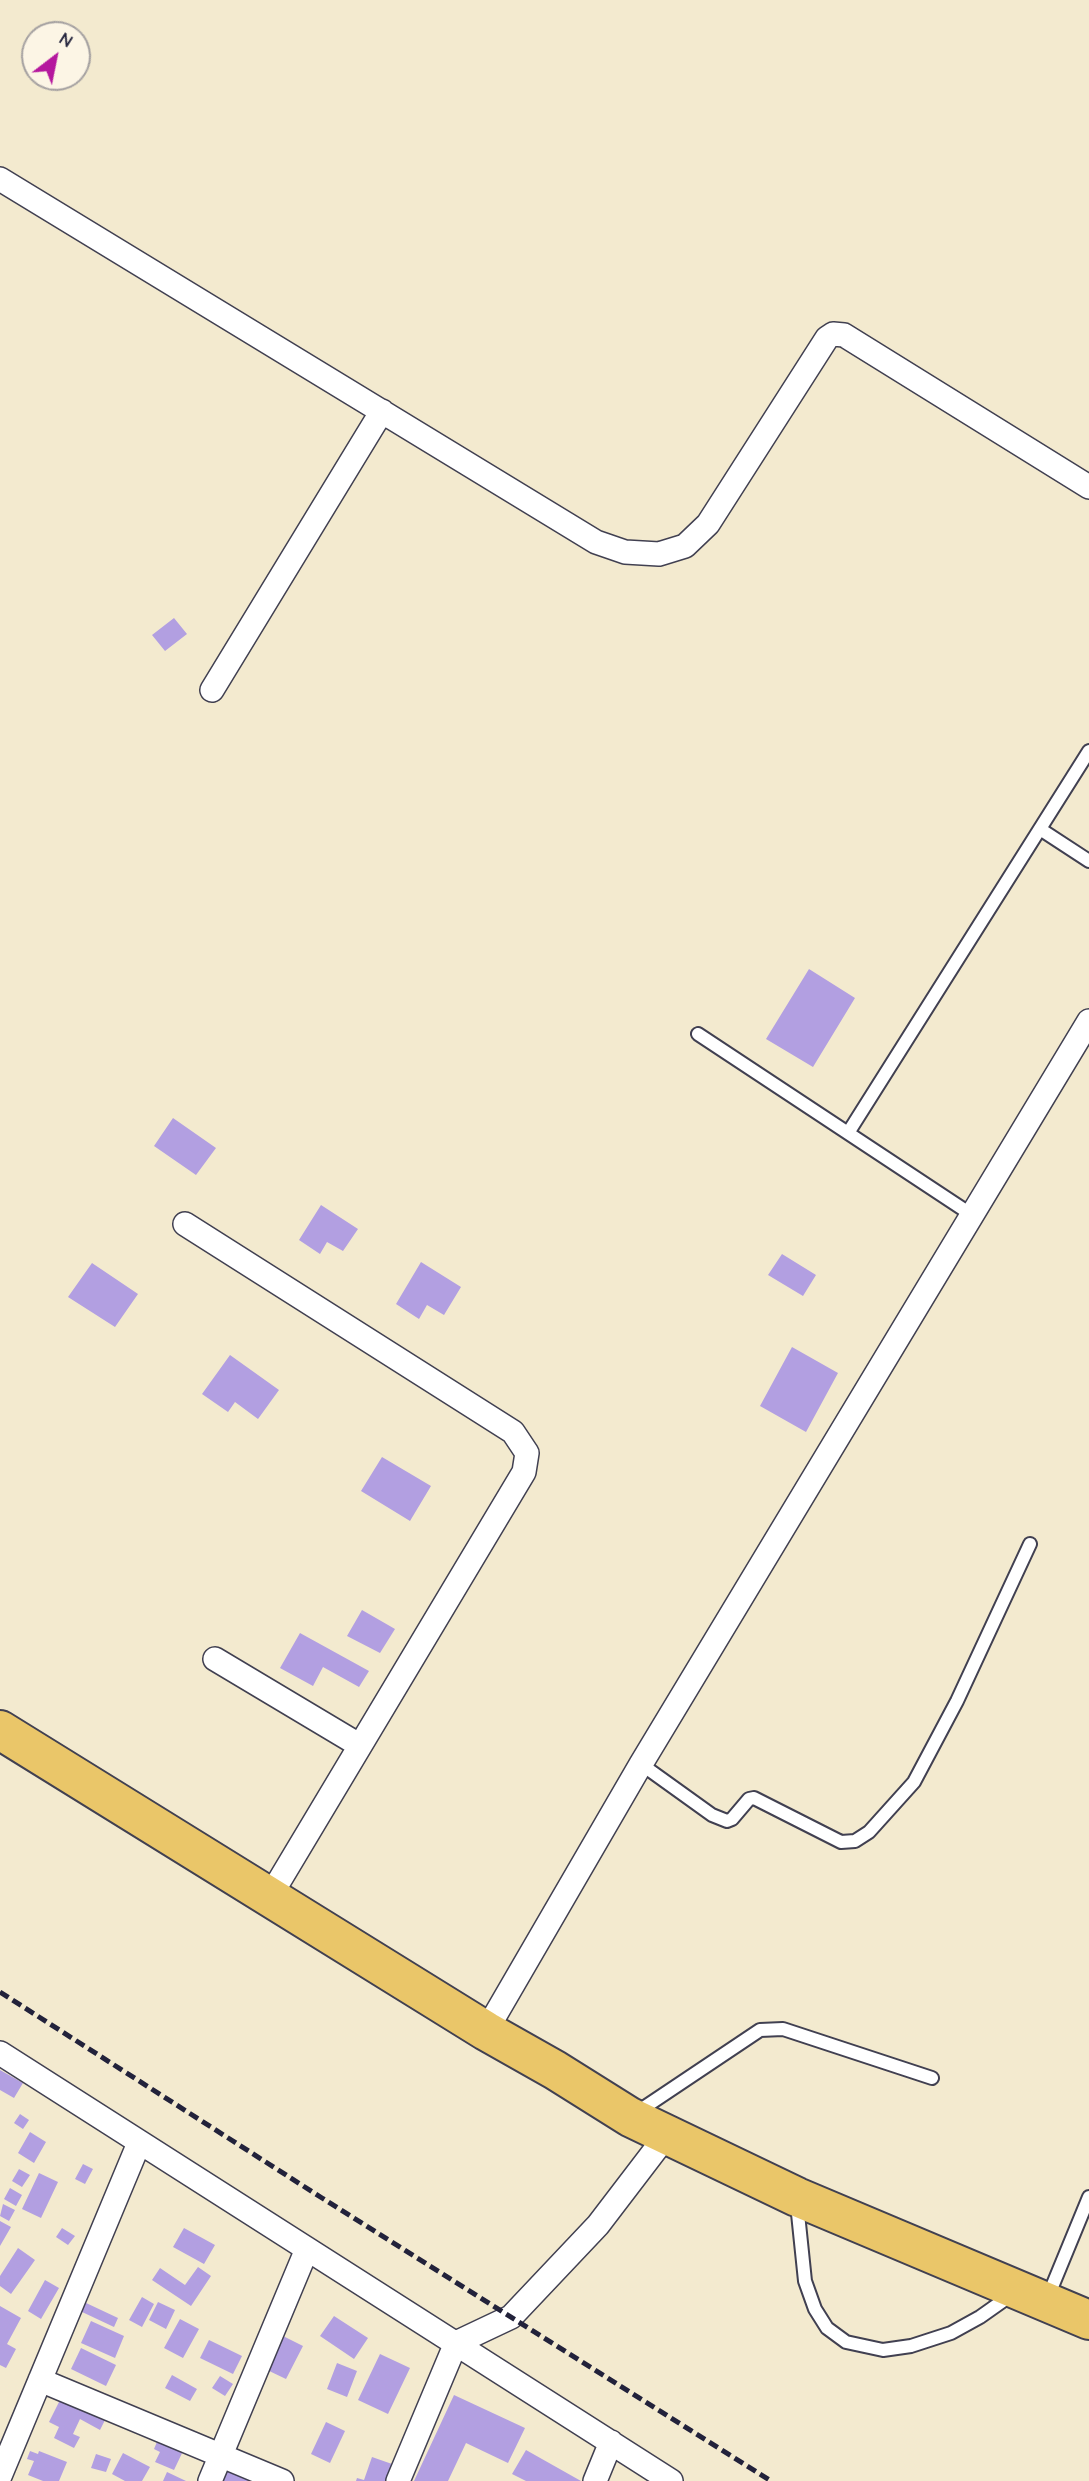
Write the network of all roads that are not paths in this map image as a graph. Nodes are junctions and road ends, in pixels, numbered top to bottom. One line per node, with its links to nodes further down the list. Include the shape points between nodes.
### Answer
1 (0, 179): 2 (street)
2 (382, 411): 3 (street, via 596,542 625,552 659,554 685,546 708,524 827,338 844,335); 4 (street)
3 (1089, 487)
4 (212, 690)
5 (1089, 751): 6 (lane)
6 (1040, 829): 7 (lane); 10 (lane)
7 (1089, 861)
8 (1089, 1021): 11 (street)
9 (698, 1034): 10 (lane)
10 (848, 1133): 11 (lane)
11 (972, 1215): 17 (street)
12 (185, 1224): 16 (street, via 513,1432 527,1453 524,1472)
13 (1030, 1544): 17 (lane, via 914,1782 869,1832 855,1841 841,1842 754,1798 727,1821)
14 (215, 1658): 16 (street)
15 (0, 1730): 18 (highway)
16 (359, 1745): 18 (street)
17 (641, 1764): 19 (street)
18 (269, 1898): 19 (highway)
19 (486, 2031): 22 (highway)
20 (0, 2053): 24 (street)
21 (932, 2078): 22 (lane, via 783,2029 760,2030)
22 (630, 2118): 23 (highway)
23 (666, 2136): 25 (highway); 30 (street, via 597,2225 511,2317)
24 (139, 2143): 27 (street); 31 (street)
25 (797, 2197): 28 (highway); 28 (lane, via 805,2281 827,2328 846,2342 883,2350 911,2346)
26 (1089, 2197): 28 (lane)
27 (307, 2249): 30 (street); 33 (street)
28 (1032, 2296): 29 (highway)
29 (1089, 2320)
30 (456, 2343): 32 (street); 37 (street)
31 (40, 2379): 33 (street); 34 (street)
32 (611, 2442): 38 (street); 39 (street)
33 (220, 2455): 35 (street); 36 (street)
34 (0, 2476)
35 (209, 2481)
36 (282, 2481)
37 (398, 2481)
38 (595, 2481)
39 (671, 2481)

